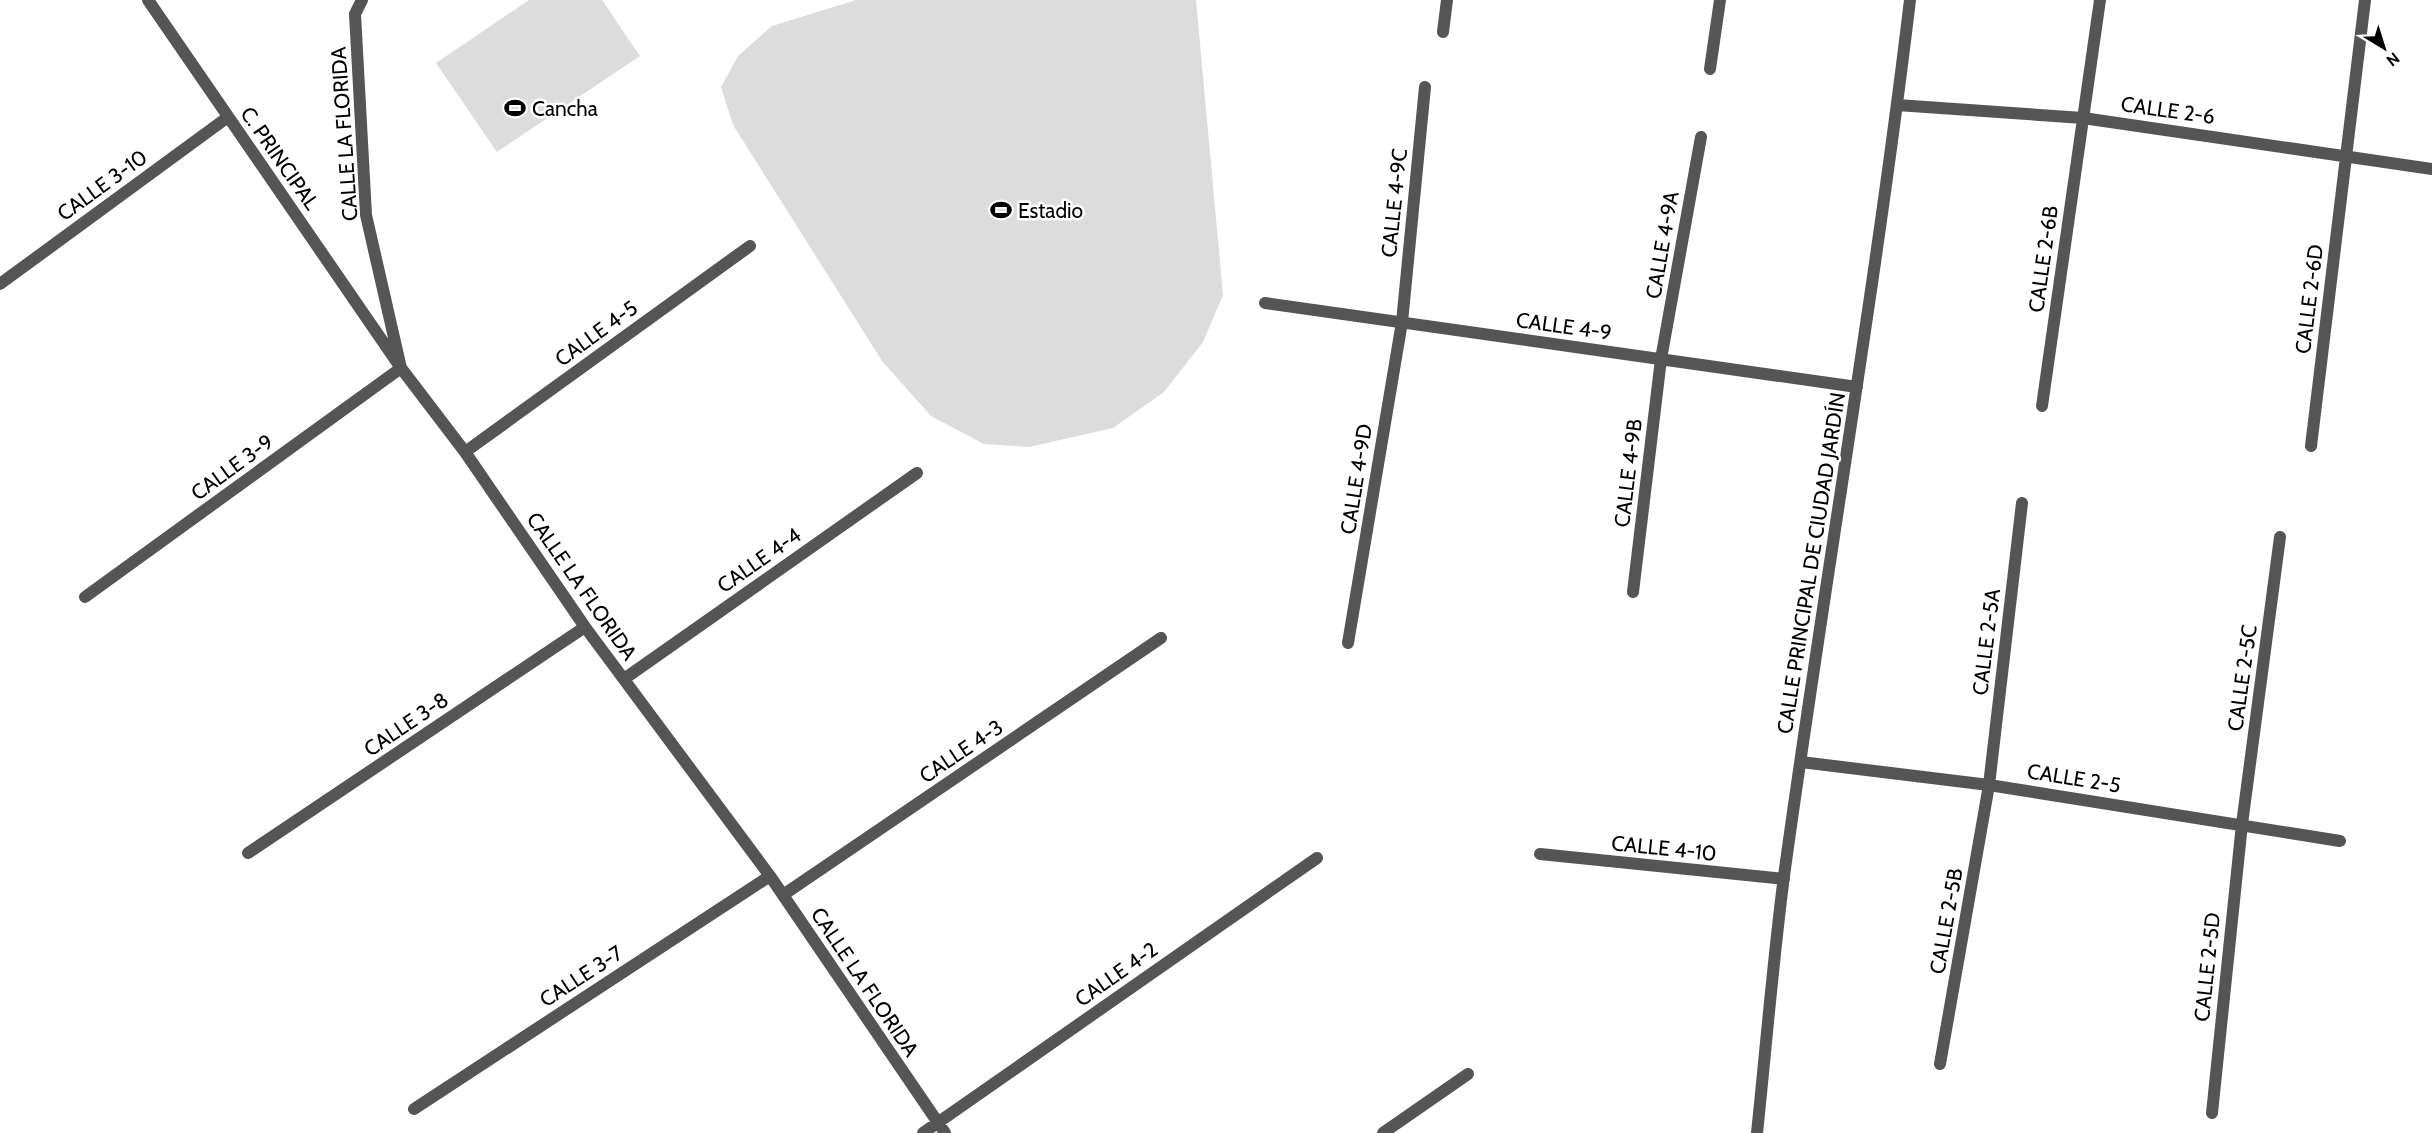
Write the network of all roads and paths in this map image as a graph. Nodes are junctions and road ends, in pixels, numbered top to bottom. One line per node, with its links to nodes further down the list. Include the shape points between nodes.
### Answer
1 (148, 0): 12 (street, C. PRINCIPAL)
2 (362, 0): 22 (street, CALLE LA FLORIDA, via 355,14 366,215)
3 (1447, 0): 8 (street)
4 (1720, 0): 9 (street)
5 (1910, 0): 11 (street, CALLE PRINCIPAL DE CIUDAD JARDÍN)
6 (2100, 0): 13 (street, CALLE 2-6B)
7 (2365, 0): 15 (street, CALLE 2-6D)
8 (1443, 32)
9 (1710, 69)
10 (1425, 87): 20 (street, CALLE 4-9C)
11 (1897, 105): 13 (street, CALLE 2-6); 23 (street, CALLE PRINCIPAL DE CIUDAD JARDÍN)
12 (228, 117): 18 (street, CALLE 3-10); 22 (street, C. PRINCIPAL)
13 (2083, 118): 15 (street, CALLE 2-6); 24 (street, CALLE 2-6B)
14 (1701, 137): 21 (street, CALLE 4-9A)
15 (2345, 156): 16 (street, CALLE 2-6); 25 (street, CALLE 2-6D)
16 (2432, 169)
17 (750, 246): 26 (street, CALLE 4-5)
18 (0, 284)
19 (1265, 303): 20 (street, CALLE 4-9)
20 (1401, 322): 21 (street, CALLE 4-9); 34 (street, CALLE 4-9D)
21 (1662, 359): 23 (street, CALLE 4-9); 30 (street, CALLE 4-9B)
22 (401, 368): 26 (street, CALLE LA FLORIDA); 31 (street, CALLE 3-9)
23 (1857, 387): 36 (street, CALLE PRINCIPAL DE CIUDAD JARDÍN)
24 (2042, 406)
25 (2311, 446)
26 (465, 452): 32 (street, CALLE LA FLORIDA)
27 (917, 473): 35 (street, CALLE 4-4)
28 (2022, 503): 37 (street, CALLE 2-5A)
29 (2280, 537): 38 (street, CALLE 2-5C)
30 (1633, 592)
31 (85, 597)
32 (585, 627): 35 (street, CALLE LA FLORIDA); 40 (street, CALLE 3-8)
33 (1161, 638): 45 (street, CALLE 4-3)
34 (1348, 643)
35 (624, 679): 43 (street, CALLE LA FLORIDA)
36 (1801, 762): 37 (street, CALLE 2-5); 44 (street, CALLE PRINCIPAL DE CIUDAD JARDÍN)
37 (1989, 785): 38 (street, CALLE 2-5); 46 (street, CALLE 2-5B)
38 (2242, 824): 39 (street, CALLE 2-5); 49 (street, CALLE 2-5D)
39 (2340, 841)
40 (248, 853)
41 (1539, 854): 44 (street, CALLE 4-10)
42 (1317, 858): 50 (street, CALLE 4-2)
43 (770, 876): 45 (street, CALLE LA FLORIDA); 48 (street, CALLE 3-7)
44 (1784, 879): 53 (street, CALLE PRINCIPAL DE CIUDAD JARDÍN)
45 (783, 895): 50 (street, CALLE LA FLORIDA)
46 (1941, 1064)
47 (1468, 1074): 52 (street)
48 (414, 1109)
49 (2212, 1113)
50 (941, 1128): 51 (street, CALLE 4-2)
51 (923, 1133)
52 (1383, 1133)
53 (1757, 1133)

